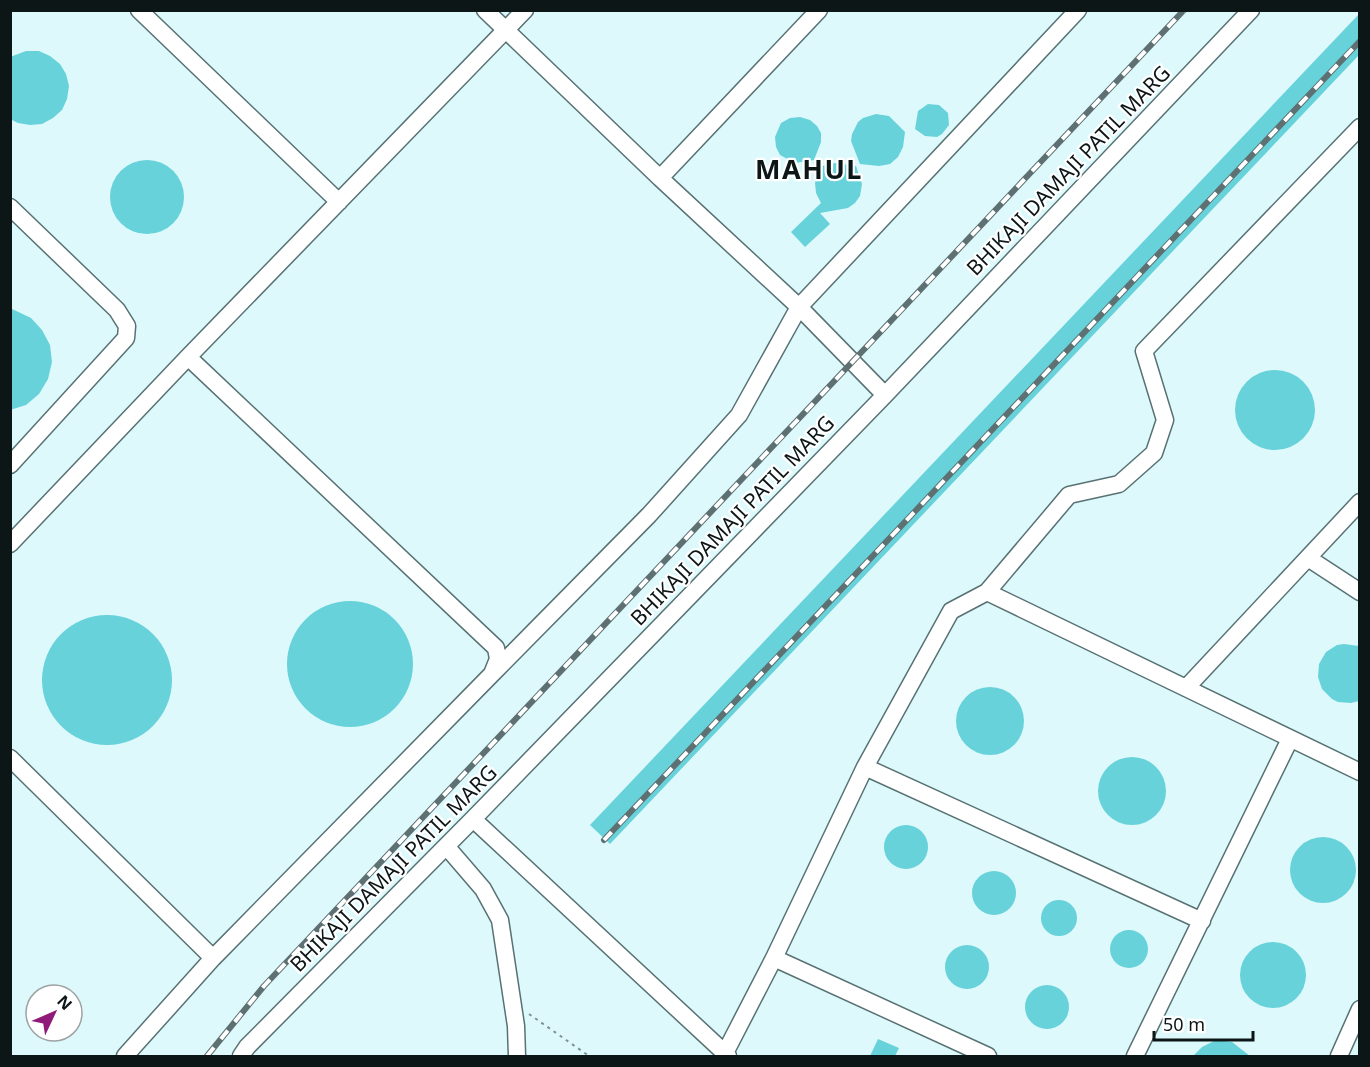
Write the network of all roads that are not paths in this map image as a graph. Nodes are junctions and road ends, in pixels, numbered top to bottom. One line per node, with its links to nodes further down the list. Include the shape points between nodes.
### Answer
1 (139, 10): 10 (street)
2 (486, 10): 7 (street)
3 (525, 10): 7 (street)
4 (819, 10): 9 (street)
5 (1078, 10): 12 (street)
6 (1251, 10): 14 (street, BHIKAJI DAMAJI PATIL MARG)
7 (507, 30): 9 (street); 10 (street)
8 (1359, 127): 19 (street, via 1144,351 1165,420 1154,453 1119,484 1069,495)
9 (660, 178): 12 (street)
10 (339, 202): 13 (street)
11 (10, 207): 15 (street, via 117,310 127,326 126,338)
12 (799, 307): 14 (street); 21 (street, via 739,416 649,515)
13 (188, 357): 17 (street); 21 (street, via 496,648 498,659)
14 (885, 395): 27 (street, BHIKAJI DAMAJI PATIL MARG)
15 (10, 465)
16 (1359, 502): 18 (street)
17 (10, 544)
18 (1308, 558): 20 (street); 22 (street)
19 (987, 592): 22 (street); 25 (street, via 951,611)
20 (1359, 592)
21 (492, 674): 30 (street)
22 (1186, 688): 23 (street)
23 (1290, 738): 26 (street); 29 (street)
24 (10, 758): 30 (street)
25 (865, 767): 29 (street); 31 (street)
26 (1359, 771)
27 (473, 819): 28 (street, BHIKAJI DAMAJI PATIL MARG); 33 (street)
28 (446, 846): 35 (street, BHIKAJI DAMAJI PATIL MARG); 36 (street, via 483,889 500,920)
29 (1202, 921): 38 (street)
30 (213, 958): 34 (street)
31 (774, 958): 33 (street); 37 (street)
32 (1359, 1009): 39 (street)
33 (726, 1055)
34 (125, 1056)
35 (242, 1056)
36 (517, 1056)
37 (987, 1056)
38 (1135, 1056)
39 (1339, 1056)

